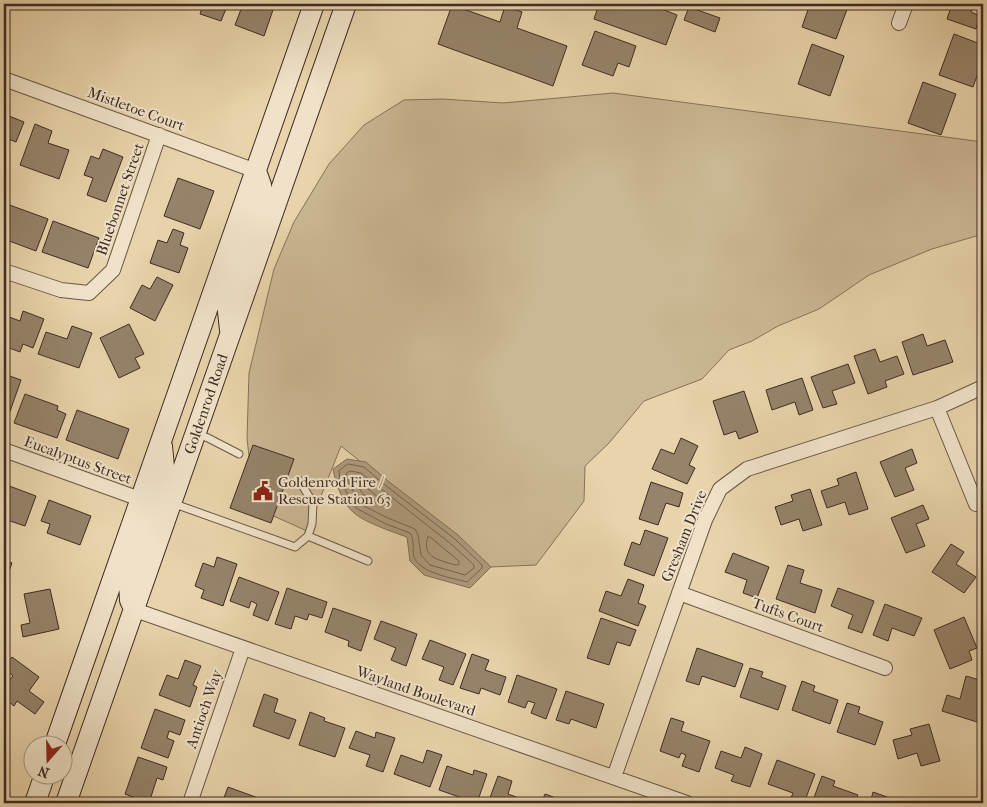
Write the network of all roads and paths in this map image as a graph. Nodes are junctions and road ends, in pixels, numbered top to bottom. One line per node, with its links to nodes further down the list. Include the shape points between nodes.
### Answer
1 (314, 4): 7 (main road, Goldenrod Road)
2 (346, 4): 9 (main road, Goldenrod Road)
3 (906, 4): 4 (street)
4 (899, 22)
5 (4, 79): 6 (street, Mistletoe Court)
6 (158, 135): 7 (street, Mistletoe Court); 8 (street, Bluebonnet Street, via 113,270 89,293 61,290)
7 (256, 170): 9 (main road, via 262,201 226,302); 13 (main road, Goldenrod Road)
8 (4, 271)
9 (231, 334): 12 (main road, Goldenrod Road)
10 (983, 387): 11 (street, Gresham Drive)
11 (937, 408): 19 (street); 22 (street, Gresham Drive, via 747,469 720,489 705,520)
12 (195, 433): 15 (lane); 18 (main road, Goldenrod Road)
13 (162, 439): 17 (main road, Goldenrod Road); 23 (main road, via 165,478 129,580 130,600)
14 (4, 450): 17 (street, Eucalyptus Street)
15 (239, 454)
16 (299, 480): 20 (lane, via 313,503)
17 (140, 499): 26 (main road, Goldenrod Road)
18 (171, 503): 20 (lane, via 295,547); 23 (main road, Goldenrod Road)
19 (976, 504)
20 (308, 536): 21 (lane)
21 (368, 561)
22 (679, 593): 25 (street, Tufts Court); 27 (street, Gresham Drive)
23 (135, 610): 24 (street, Wayland Boulevard); 30 (main road, Goldenrod Road)
24 (243, 648): 27 (street, Wayland Boulevard); 31 (street, Antioch Way)
25 (885, 668)
26 (58, 734)
27 (614, 778): 32 (street, Wayland Boulevard)
28 (42, 784): 29 (main road)
29 (35, 803)
30 (66, 803)
31 (190, 803)
32 (687, 803)

